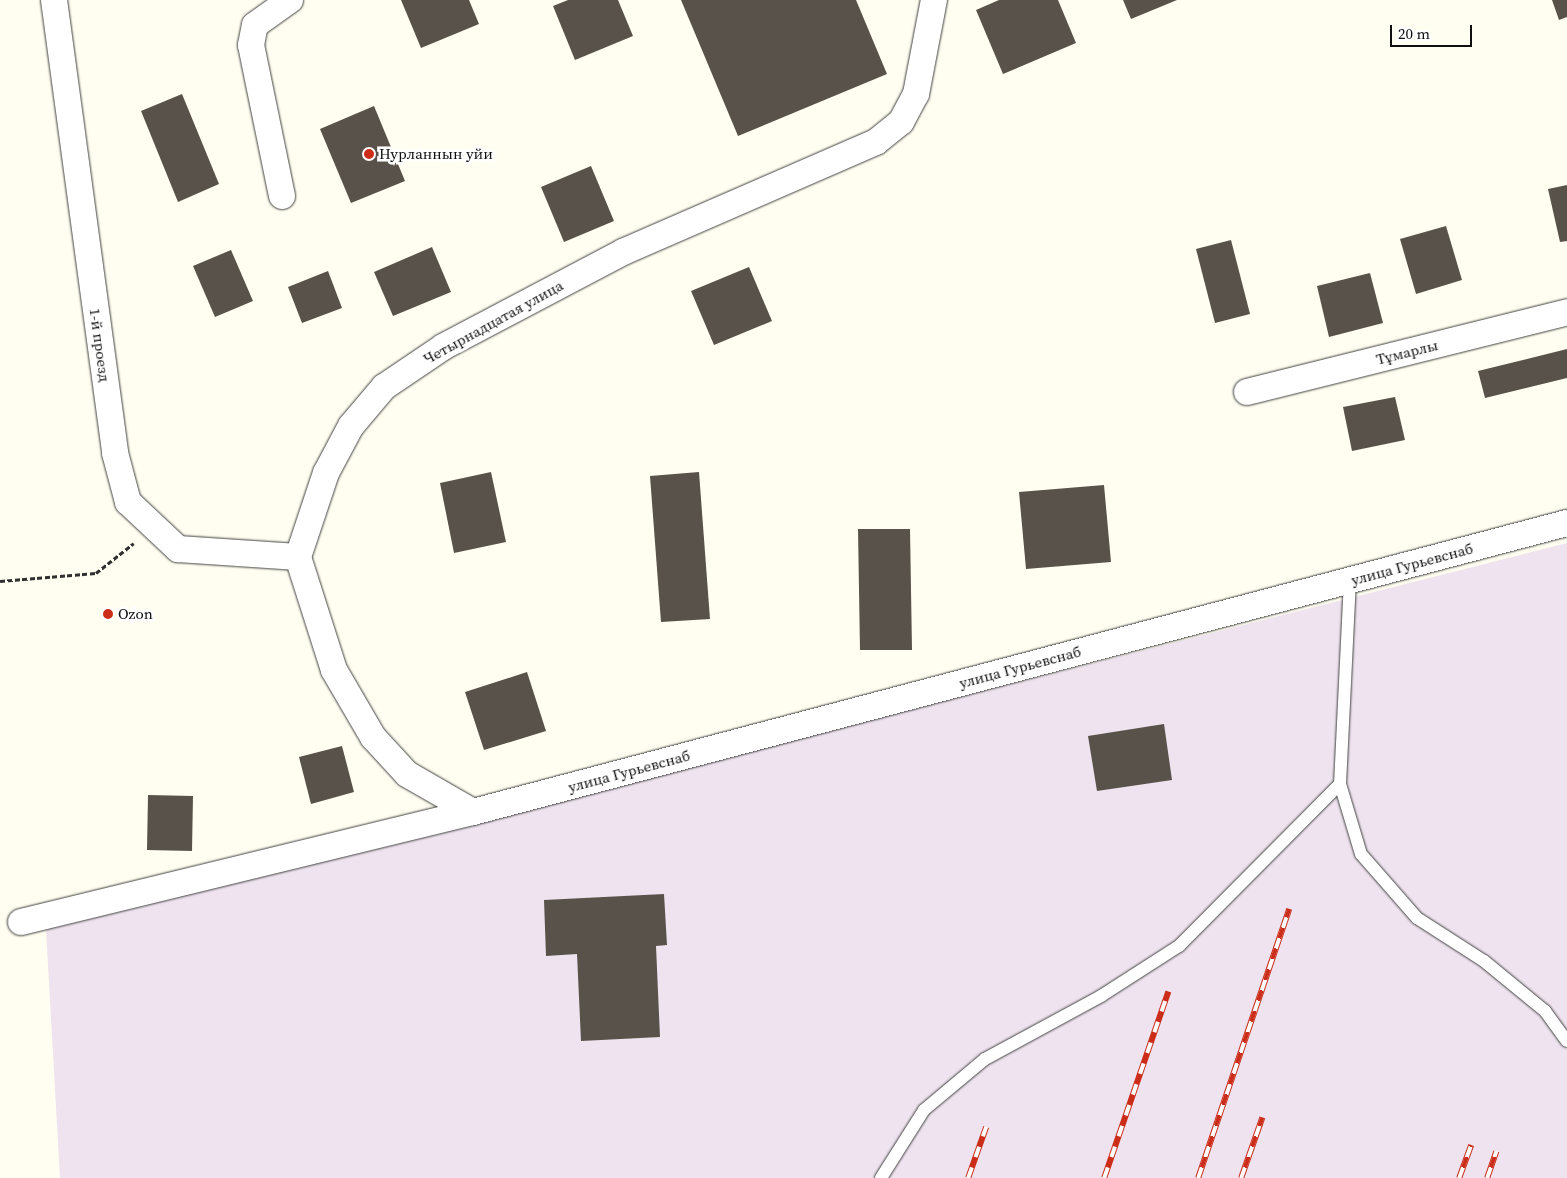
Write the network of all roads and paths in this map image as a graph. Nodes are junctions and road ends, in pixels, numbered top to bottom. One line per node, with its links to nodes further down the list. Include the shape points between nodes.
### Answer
1 (54, 0): 8 (street, 1-й проезд, via 114,453 128,502)
2 (290, 0): 4 (street, via 255,25 251,45)
3 (934, 0): 9 (street, Четырнадцатая улица, via 916,94 901,122 876,142 623,252 443,347 384,387 351,426 326,473)
4 (282, 196)
5 (1567, 312): 6 (street, Тұмарлы)
6 (1247, 392)
7 (1567, 523): 10 (street, улица Гурьевснаб)
8 (152, 529): 9 (street, 1-й проезд, via 178,549); 11 (path, via 96,572)
9 (298, 557): 13 (street, via 334,670 373,737 406,774)
10 (1350, 580): 12 (lane); 13 (street, улица Гурьевснаб)
11 (1, 581)
12 (1340, 784): 15 (lane, via 1361,854 1417,918 1484,962 1537,1004); 16 (lane, via 1180,946 1101,996 985,1058 924,1110)
13 (474, 812): 14 (street, улица Гурьевснаб)
14 (22, 922)
15 (1567, 1041)
16 (881, 1178)

